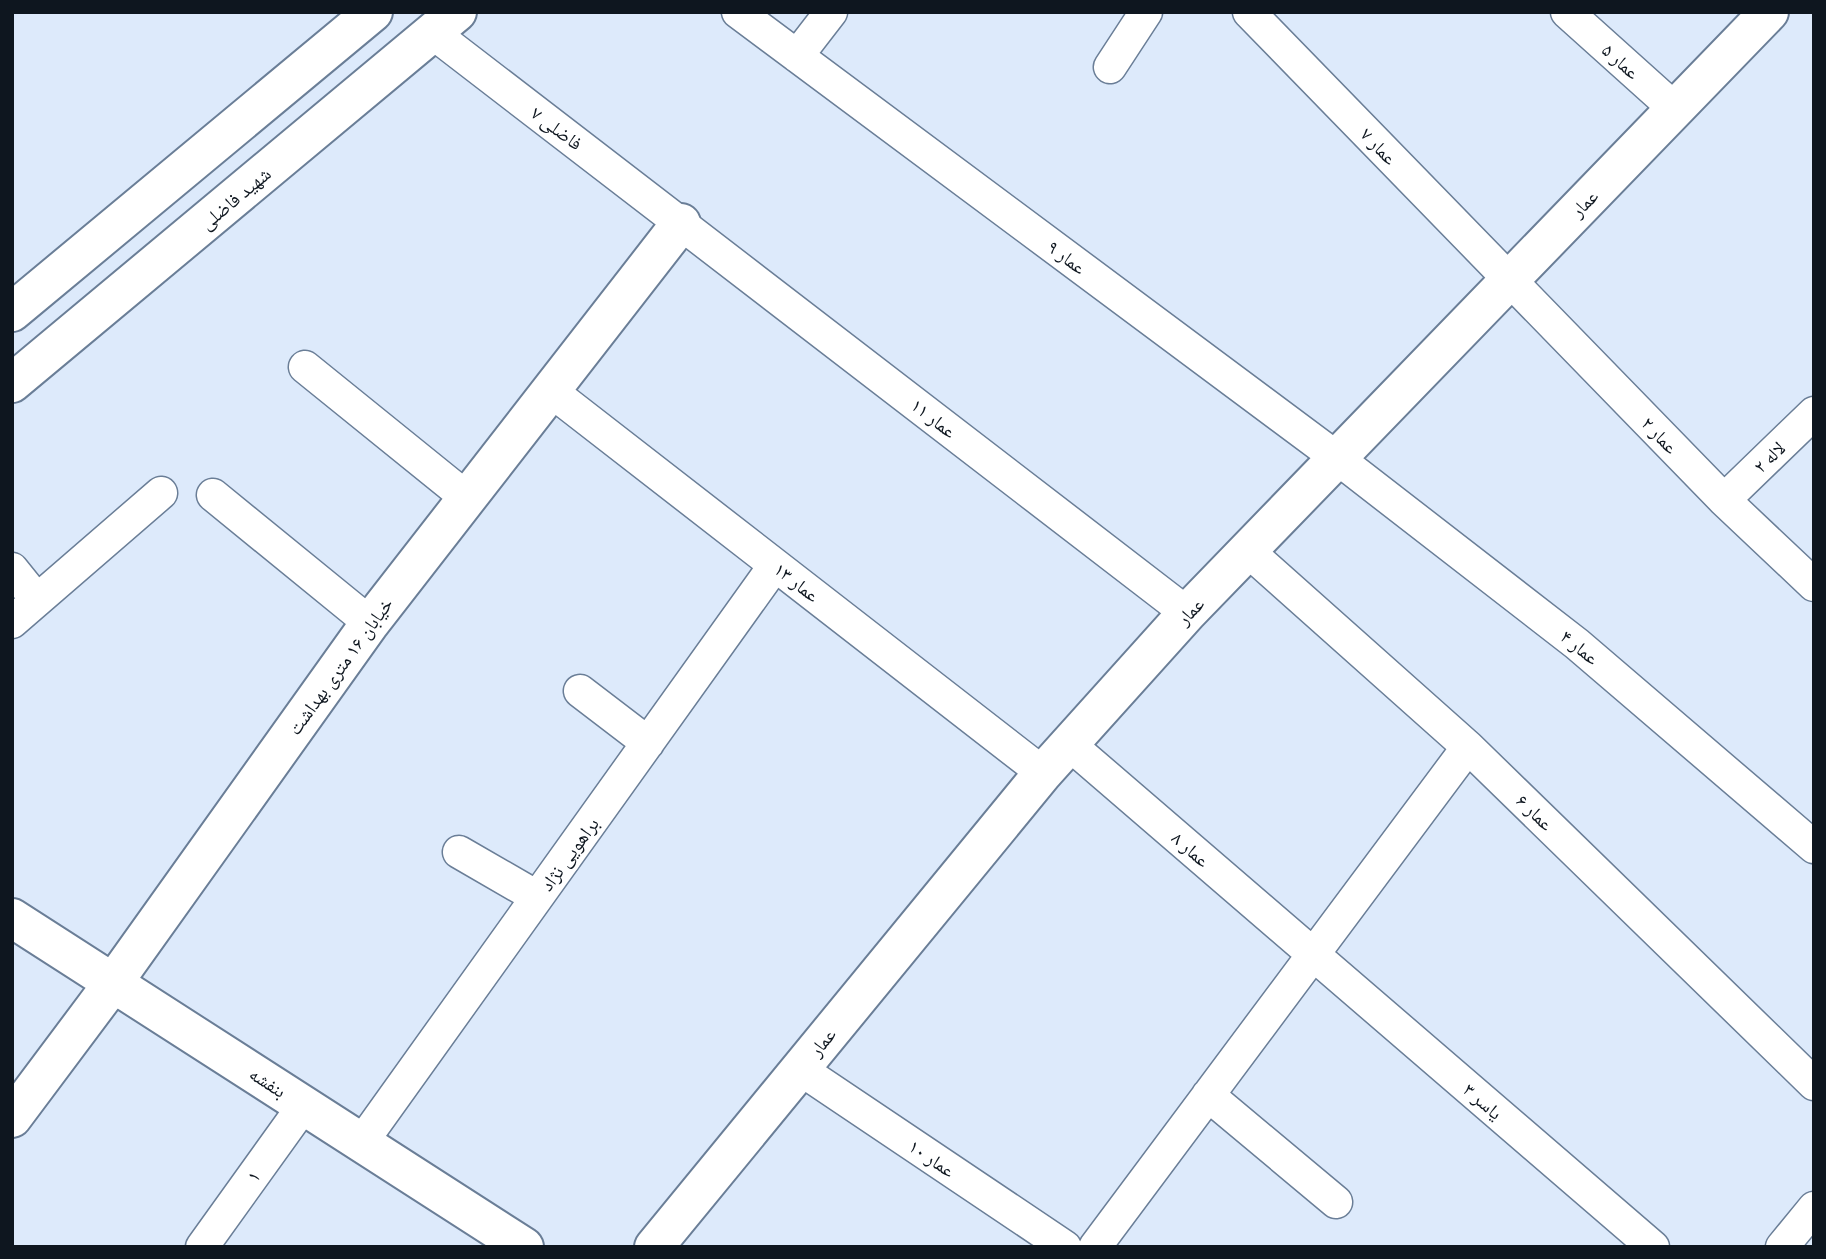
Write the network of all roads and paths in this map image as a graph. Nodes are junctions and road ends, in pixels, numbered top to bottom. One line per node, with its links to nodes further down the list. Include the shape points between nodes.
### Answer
1 (373, 12): 10 (street)
2 (738, 12): 9 (street, عمار ۹)
3 (831, 12): 9 (street)
4 (1146, 12): 11 (street)
5 (1249, 12): 15 (street, عمار ۷)
6 (1567, 12): 13 (street, عمار ۵)
7 (1769, 12): 13 (street, عمار)
8 (445, 22): 12 (street, شهید فاضلی); 14 (street, فاضلی ۷)
9 (797, 56): 21 (street, عمار ۹)
10 (318, 57): 12 (street); 16 (street)
11 (1110, 67)
12 (355, 98): 18 (street, شهید فاضلی)
13 (1675, 109): 15 (street, عمار)
14 (681, 223): 19 (street, خیابان ۱۶ متری بهداشت); 31 (street, عمار ۱۱)
15 (1509, 281): 21 (street, عمار); 25 (street, عمار ۲)
16 (12, 312)
17 (304, 367): 24 (street)
18 (12, 383)
19 (551, 391): 24 (street, خیابان ۱۶ متری بهداشت); 27 (street, عمار ۱۳)
20 (1814, 413): 25 (street, لاله ۲)
21 (1337, 458): 26 (street, عمار); 39 (street, عمار ۴, via 1577,644)
22 (162, 493): 30 (street)
23 (213, 495): 33 (street)
24 (467, 498): 33 (street, خیابان ۱۶ متری بهداشت)
25 (1724, 500): 29 (street, عمار ۲)
26 (1248, 551): 31 (street, عمار); 37 (street, عمار ۶)
27 (775, 565): 35 (street, براهویی نژاد); 38 (street, عمار ۱۳)
28 (12, 569): 30 (street)
29 (1814, 585)
30 (37, 600): 32 (street)
31 (1187, 613): 36 (street, عمار)
32 (12, 622)
33 (370, 622): 44 (street, خیابان ۱۶ متری بهداشت)
34 (580, 691): 35 (street)
35 (648, 743): 41 (street, براهویی نژاد)
36 (1069, 744): 38 (street, عمار); 43 (street, عمار ۸)
37 (1468, 747): 43 (street); 46 (street, عمار ۶)
38 (1043, 773): 45 (street, عمار)
39 (1814, 847)
40 (459, 852): 41 (street)
41 (537, 897): 50 (street, براهویی نژاد)
42 (12, 918): 44 (street, بنفشه)
43 (1313, 954): 47 (street); 58 (street, یاسر ۳)
44 (113, 983): 48 (street, بنفشه); 49 (street, خیابان ۱۶ متری بهداشت)
45 (800, 1069): 55 (street, عمار); 56 (street, عمار ۱۰)
46 (1814, 1084)
47 (1208, 1095): 51 (street); 57 (street)
48 (304, 1105): 50 (street, بنفشه); 53 (street, ۱)
49 (12, 1118)
50 (362, 1142): 54 (street, بنفشه)
51 (1336, 1202)
52 (1814, 1208): 59 (street)
53 (202, 1247)
54 (524, 1247)
55 (654, 1247)
56 (1065, 1247)
57 (1096, 1247)
58 (1653, 1247)
59 (1782, 1247)

